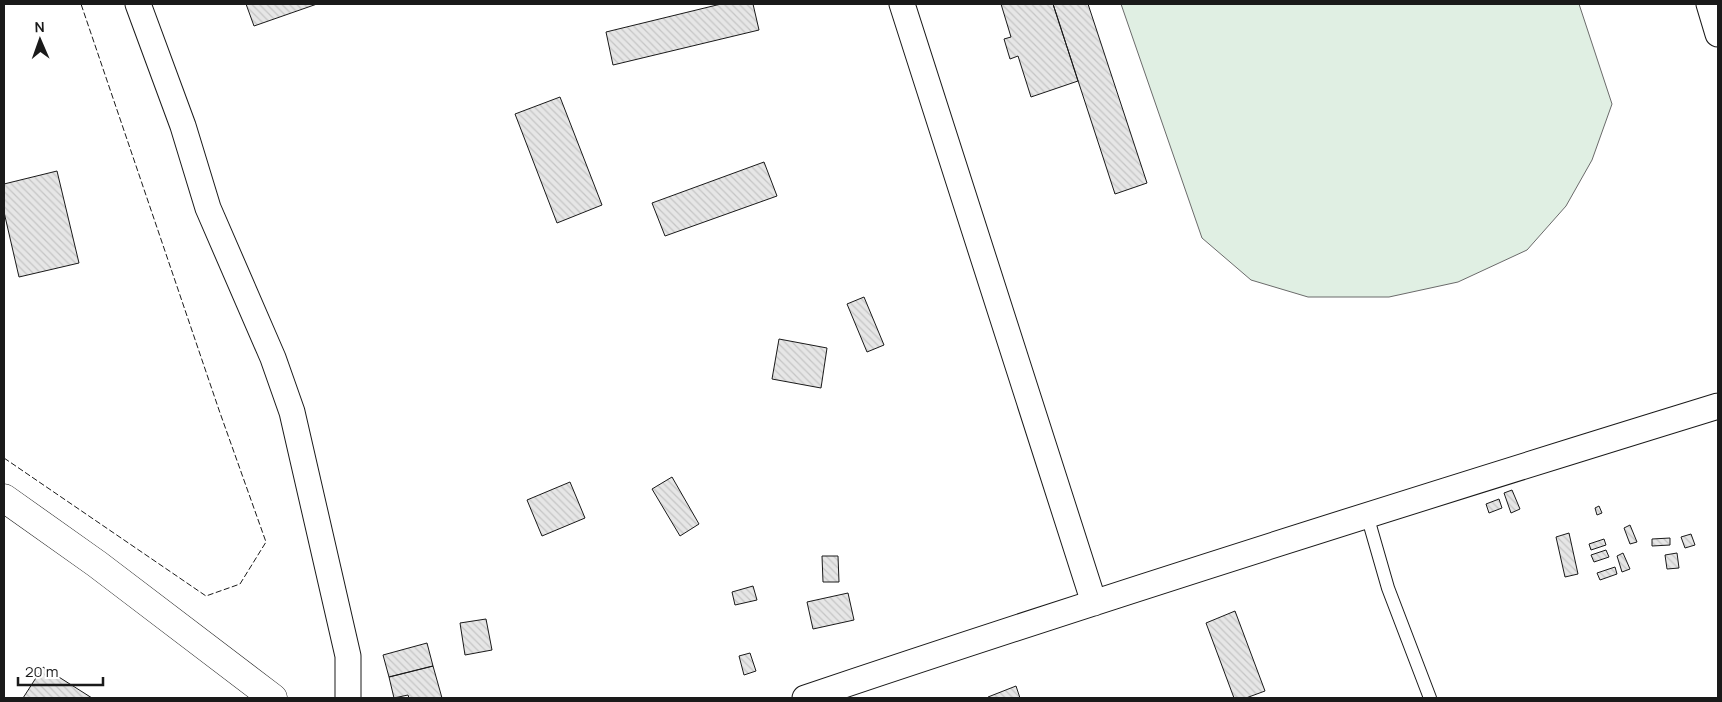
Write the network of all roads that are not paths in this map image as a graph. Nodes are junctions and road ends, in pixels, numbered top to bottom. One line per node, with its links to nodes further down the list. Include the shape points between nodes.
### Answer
1 (138, 4): 10 (street, via 208,208 273,358 292,412 348,656)
2 (902, 4): 8 (street)
3 (1709, 4): 4 (street)
4 (1718, 34)
5 (1718, 406): 7 (street)
6 (4, 498): 9 (street)
7 (1367, 515): 8 (street); 12 (lane, via 1388,588)
8 (1094, 603): 11 (street)
9 (273, 698)
10 (348, 698)
11 (805, 698)
12 (1430, 698)

